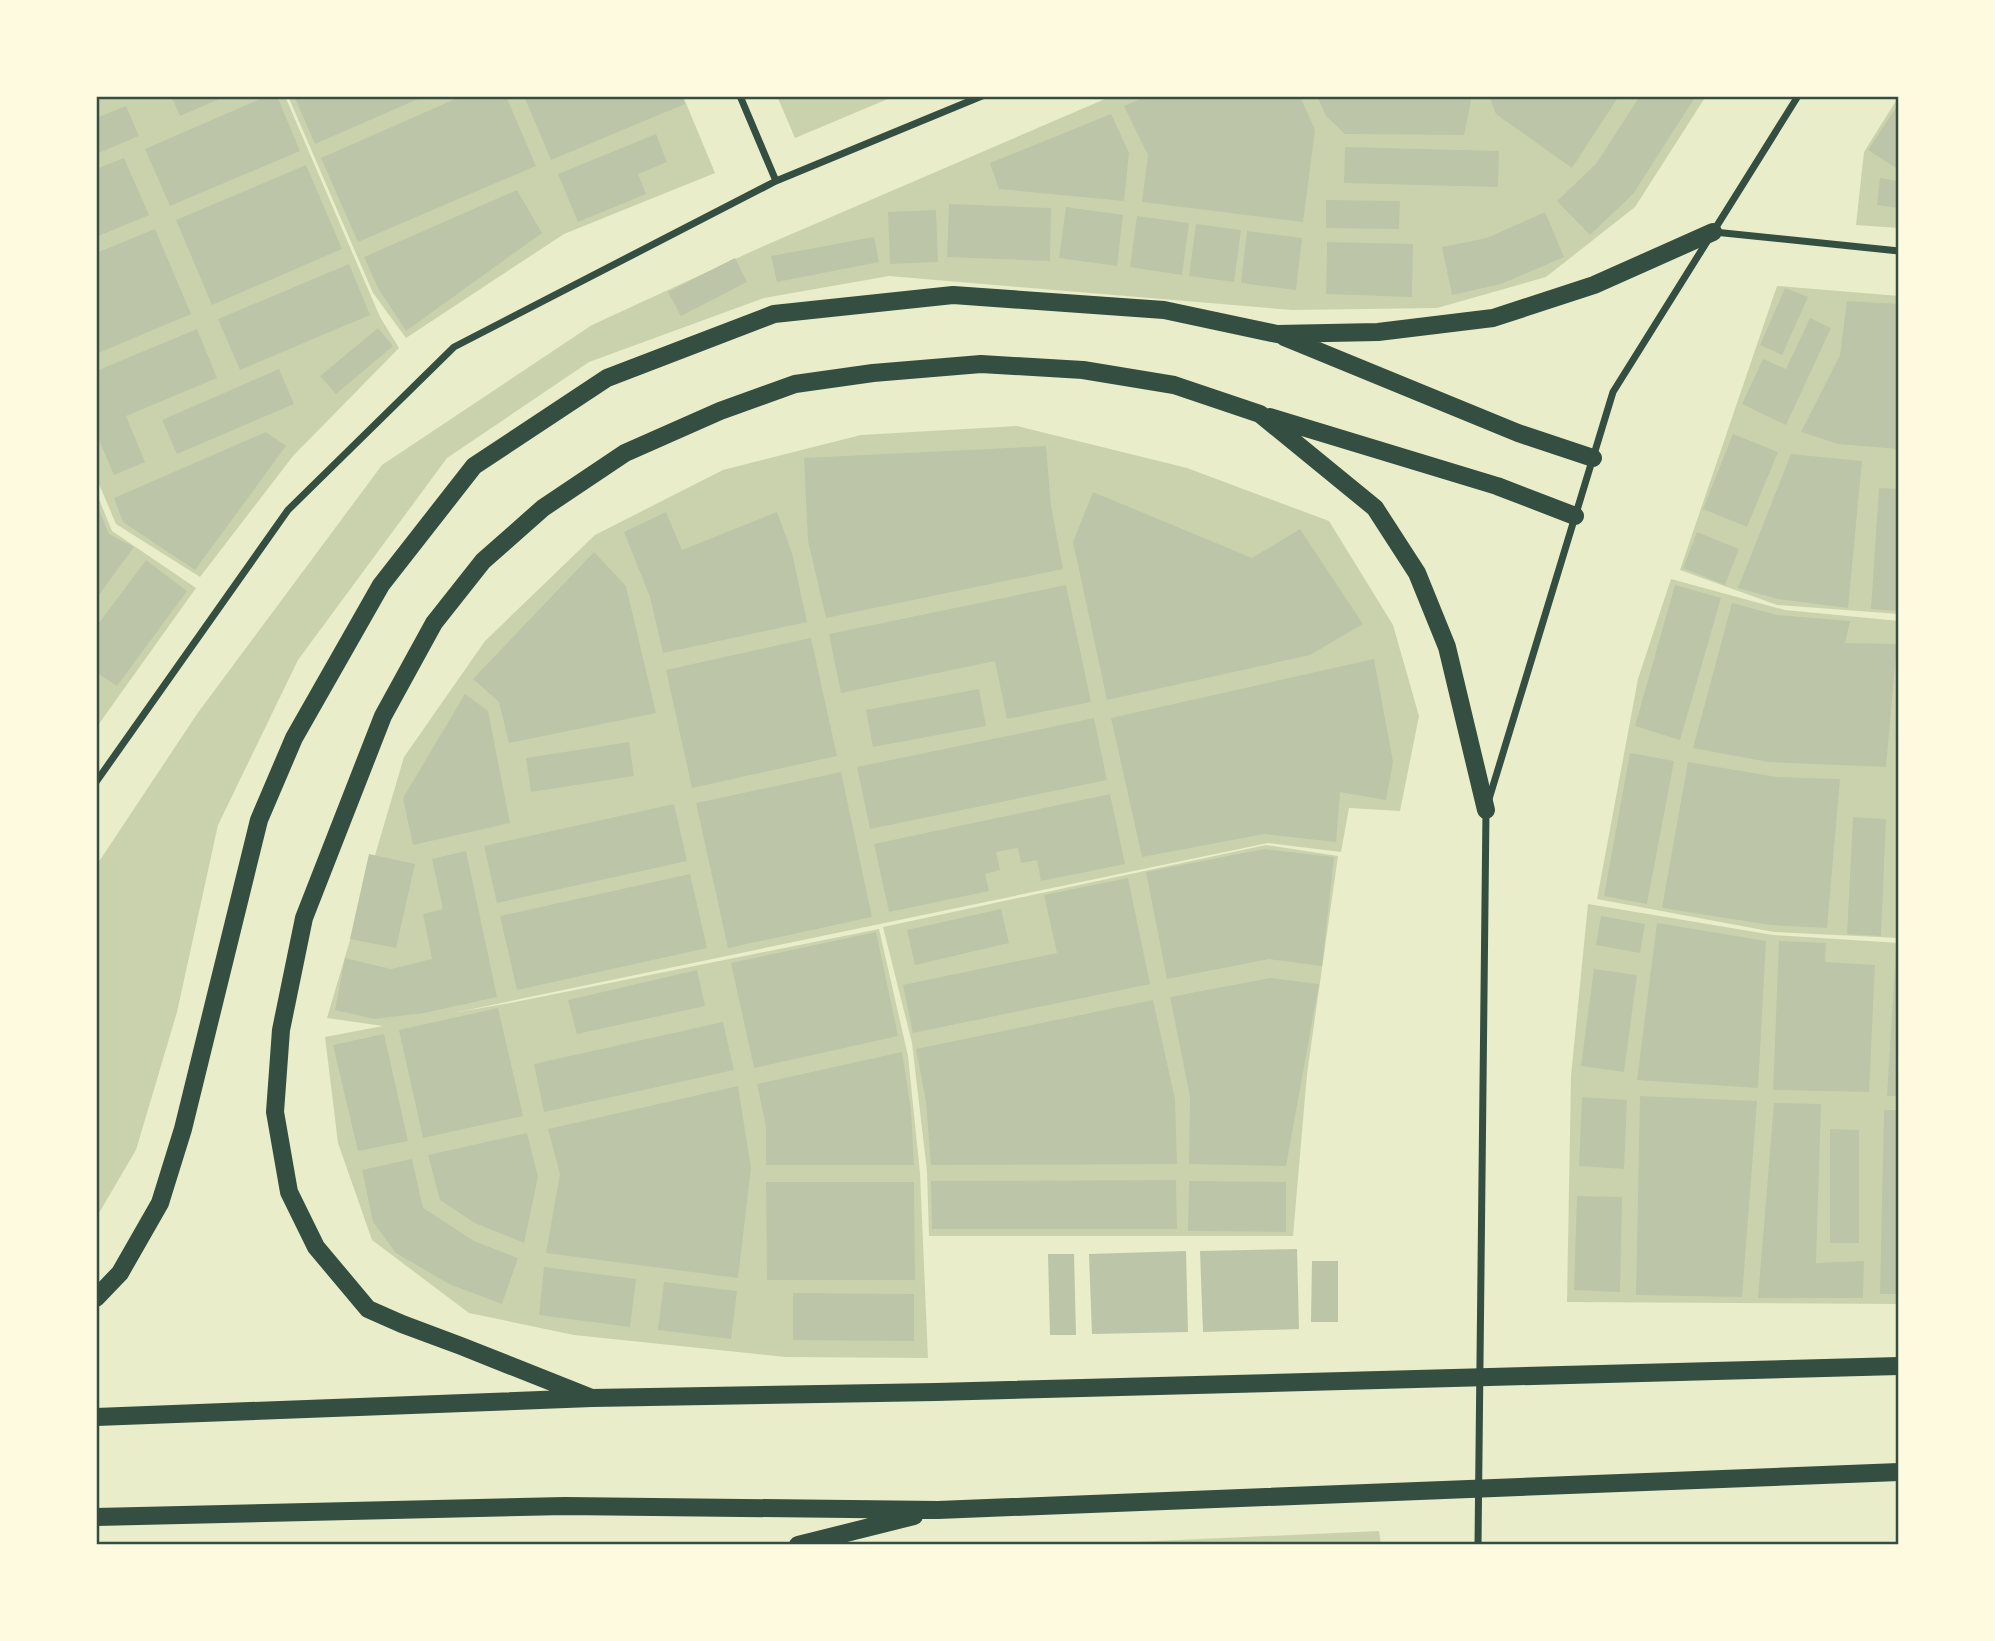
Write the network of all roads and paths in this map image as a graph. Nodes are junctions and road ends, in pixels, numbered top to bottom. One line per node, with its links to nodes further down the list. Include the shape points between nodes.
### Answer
1 (740, 96): 4 (street)
2 (982, 96): 4 (street)
3 (1798, 96): 5 (street)
4 (776, 181): 11 (street, via 454,347 288,510)
5 (1713, 232): 6 (street); 7 (main road, via 1594,285 1493,318 1378,332); 9 (street, via 1613,392)
6 (1899, 251)
7 (1277, 334): 9 (main road, via 1518,433); 13 (main road, via 1164,310 953,295 774,314 607,378 474,466 381,585 294,738 259,820 183,1129 160,1203 120,1273)
8 (1260, 414): 10 (main road, via 1497,486); 12 (main road, via 1375,508 1416,573 1447,647); 15 (main road, via 1174,385 1083,370 981,364 795,384 720,411 615,459 543,508 483,561 434,623 383,716 304,918 281,1030 275,1112 289,1192 316,1247 368,1308)
9 (1593, 458): 10 (street)
10 (1575, 516): 12 (street)
11 (96, 782)
12 (1486, 810): 21 (street)
13 (96, 1297)
14 (1899, 1366): 15 (main road)
15 (592, 1398): 16 (main road)
16 (96, 1417)
17 (1899, 1472): 18 (main road)
18 (938, 1510): 19 (main road, via 565,1506); 20 (main road)
19 (96, 1517)
20 (798, 1545)
21 (1478, 1545)

